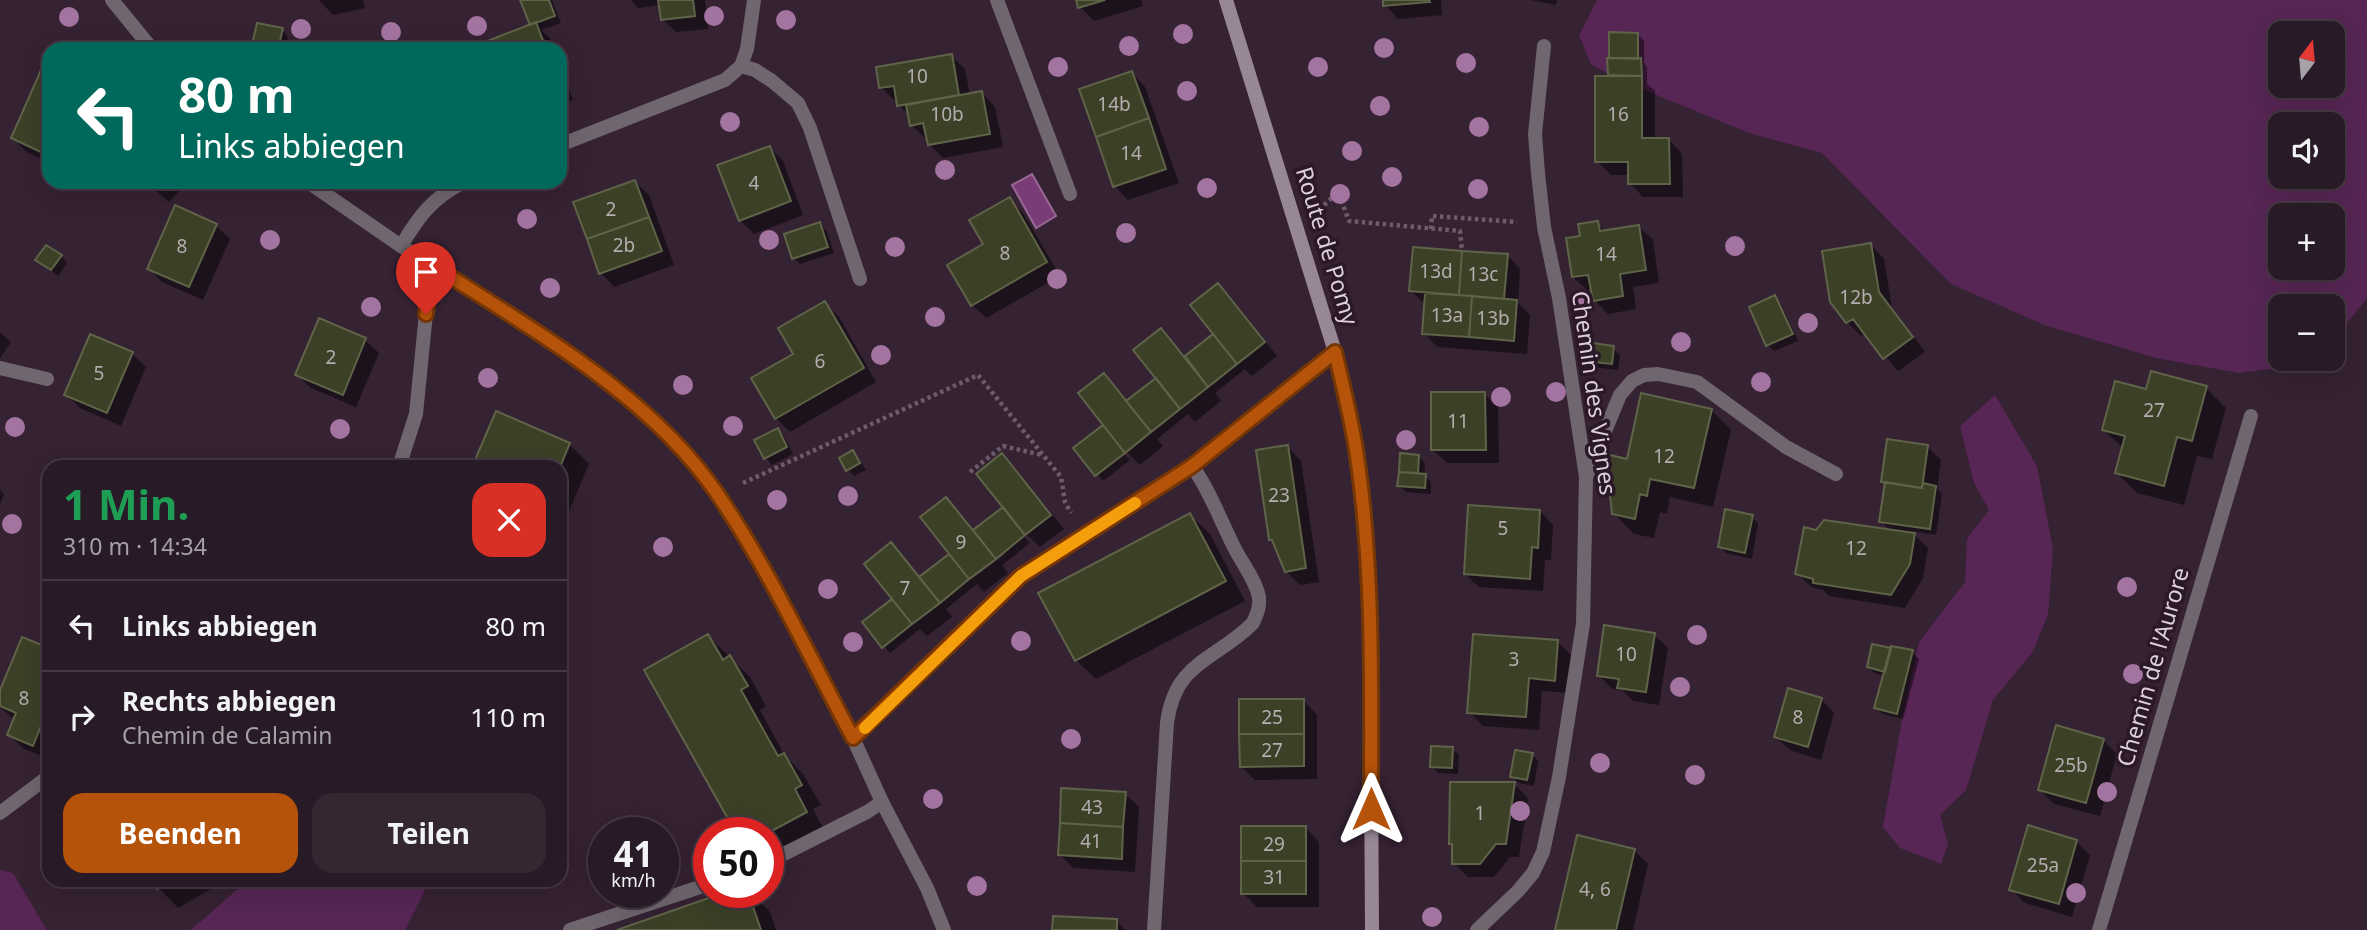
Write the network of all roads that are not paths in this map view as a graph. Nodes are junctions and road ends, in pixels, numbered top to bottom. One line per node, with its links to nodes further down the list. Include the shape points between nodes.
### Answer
1 (112, 0): 5 (street)
2 (754, 0): 7 (street)
3 (997, 0): 11 (street)
4 (1226, 0): 15 (main road, Route de Pomy)
5 (146, 42)
6 (1544, 46): 22 (street, Chemin des Vignes, via 1535,134 1538,173)
7 (741, 66): 8 (street, via 725,80); 14 (street, via 772,81 798,103)
8 (567, 142)
9 (318, 189): 12 (street)
10 (448, 189): 12 (street, via 420,214)
11 (1070, 194)
12 (401, 246): 13 (street)
13 (440, 270): 19 (street, via 428,293 416,414); 23 (street, via 591,368 648,416 692,462 716,491 766,574)
14 (860, 279)
15 (1335, 352): 20 (street); 32 (main road, Route de Pomy, via 1357,454 1369,580)
16 (0, 368): 17 (street)
17 (47, 379)
18 (2251, 416): 34 (street, Chemin de l'Aurore)
19 (401, 460)
20 (1192, 466): 23 (street, via 1021,576); 31 (street, via 1259,600 1253,623 1190,671 1173,694 1167,723)
21 (1836, 474): 22 (street, via 1786,447 1697,382 1658,374 1632,381 1620,395)
22 (1586, 478): 33 (street, Chemin des Vignes, via 1583,624 1544,852 1518,891)
23 (853, 738): 25 (street)
24 (42, 781): 26 (street)
25 (881, 802): 27 (street); 30 (street)
26 (0, 813)
27 (784, 854)
28 (693, 889): 29 (street)
29 (570, 930)
30 (944, 930)
31 (1154, 930)
32 (1372, 930)
33 (1478, 930)
34 (2099, 930)

